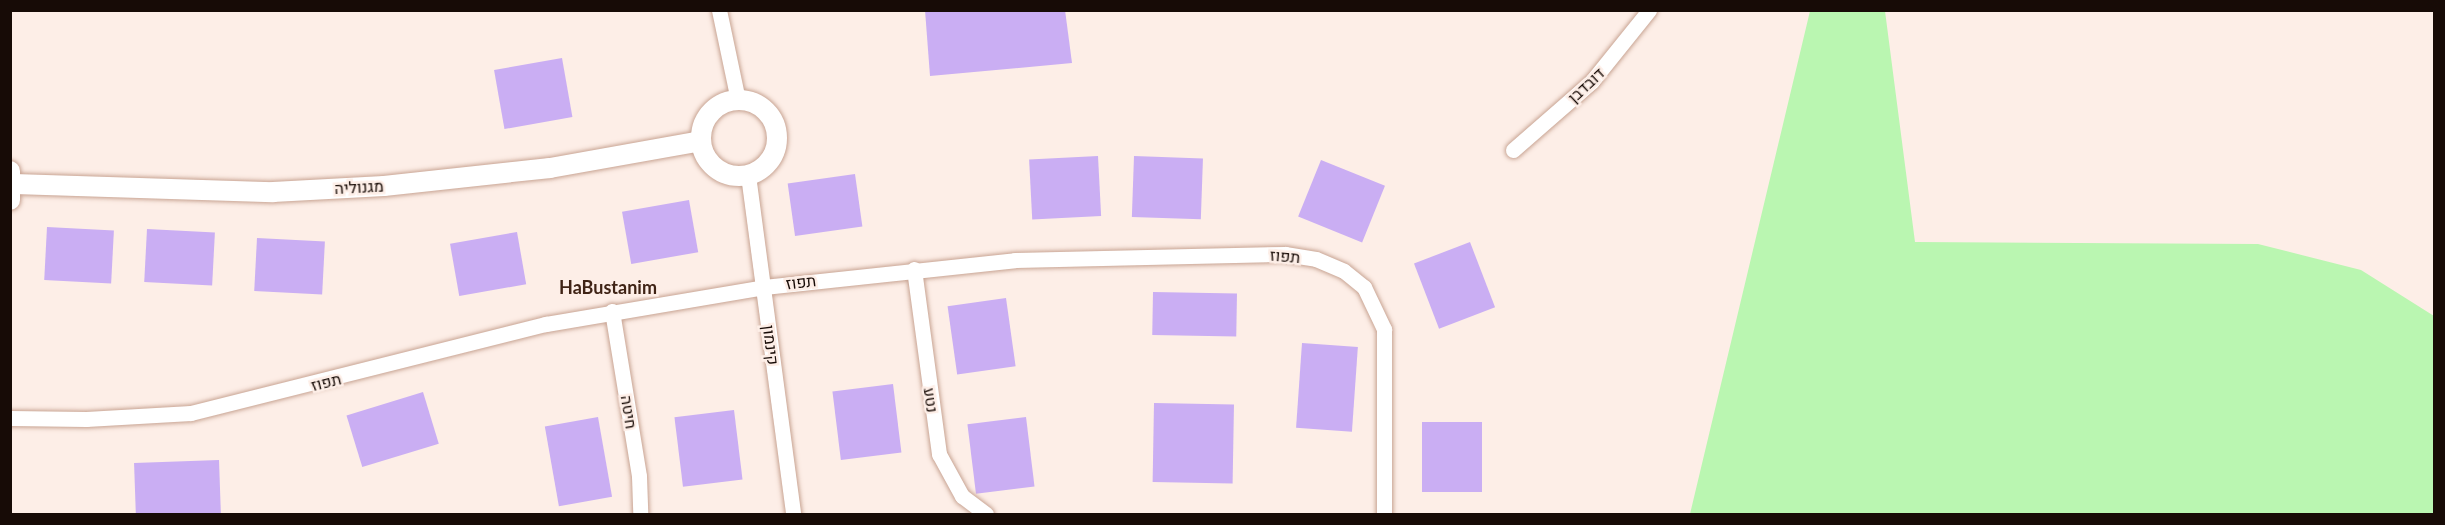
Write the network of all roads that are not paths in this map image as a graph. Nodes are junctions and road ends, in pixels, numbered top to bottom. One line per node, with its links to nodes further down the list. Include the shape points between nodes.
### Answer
1 (719, 10): 3 (street)
2 (1649, 10): 5 (street, דובדבן, via 1592,81)
3 (738, 100): 4 (street, via 720,105 706,117); 6 (street, via 767,113 776,133 773,154)
4 (701, 141): 6 (street, via 717,169); 7 (street, מגנוליה, via 550,168 384,186 273,192)
5 (1513, 150)
6 (748, 175): 9 (street, קינמון)
7 (12, 185)
8 (914, 269): 9 (street, תפוז); 14 (street, נטע, via 939,454 962,496); 15 (street, תפוז, via 1120,255 1286,254 1316,259 1344,271 1364,287 1384,329)
9 (764, 287): 10 (street, תפוז); 13 (street, קינמון)
10 (612, 311): 11 (street, תפוז, via 191,413 86,419); 12 (street, חיטה, via 639,476)
11 (10, 418)
12 (640, 514)
13 (793, 514)
14 (986, 514)
15 (1384, 514)

